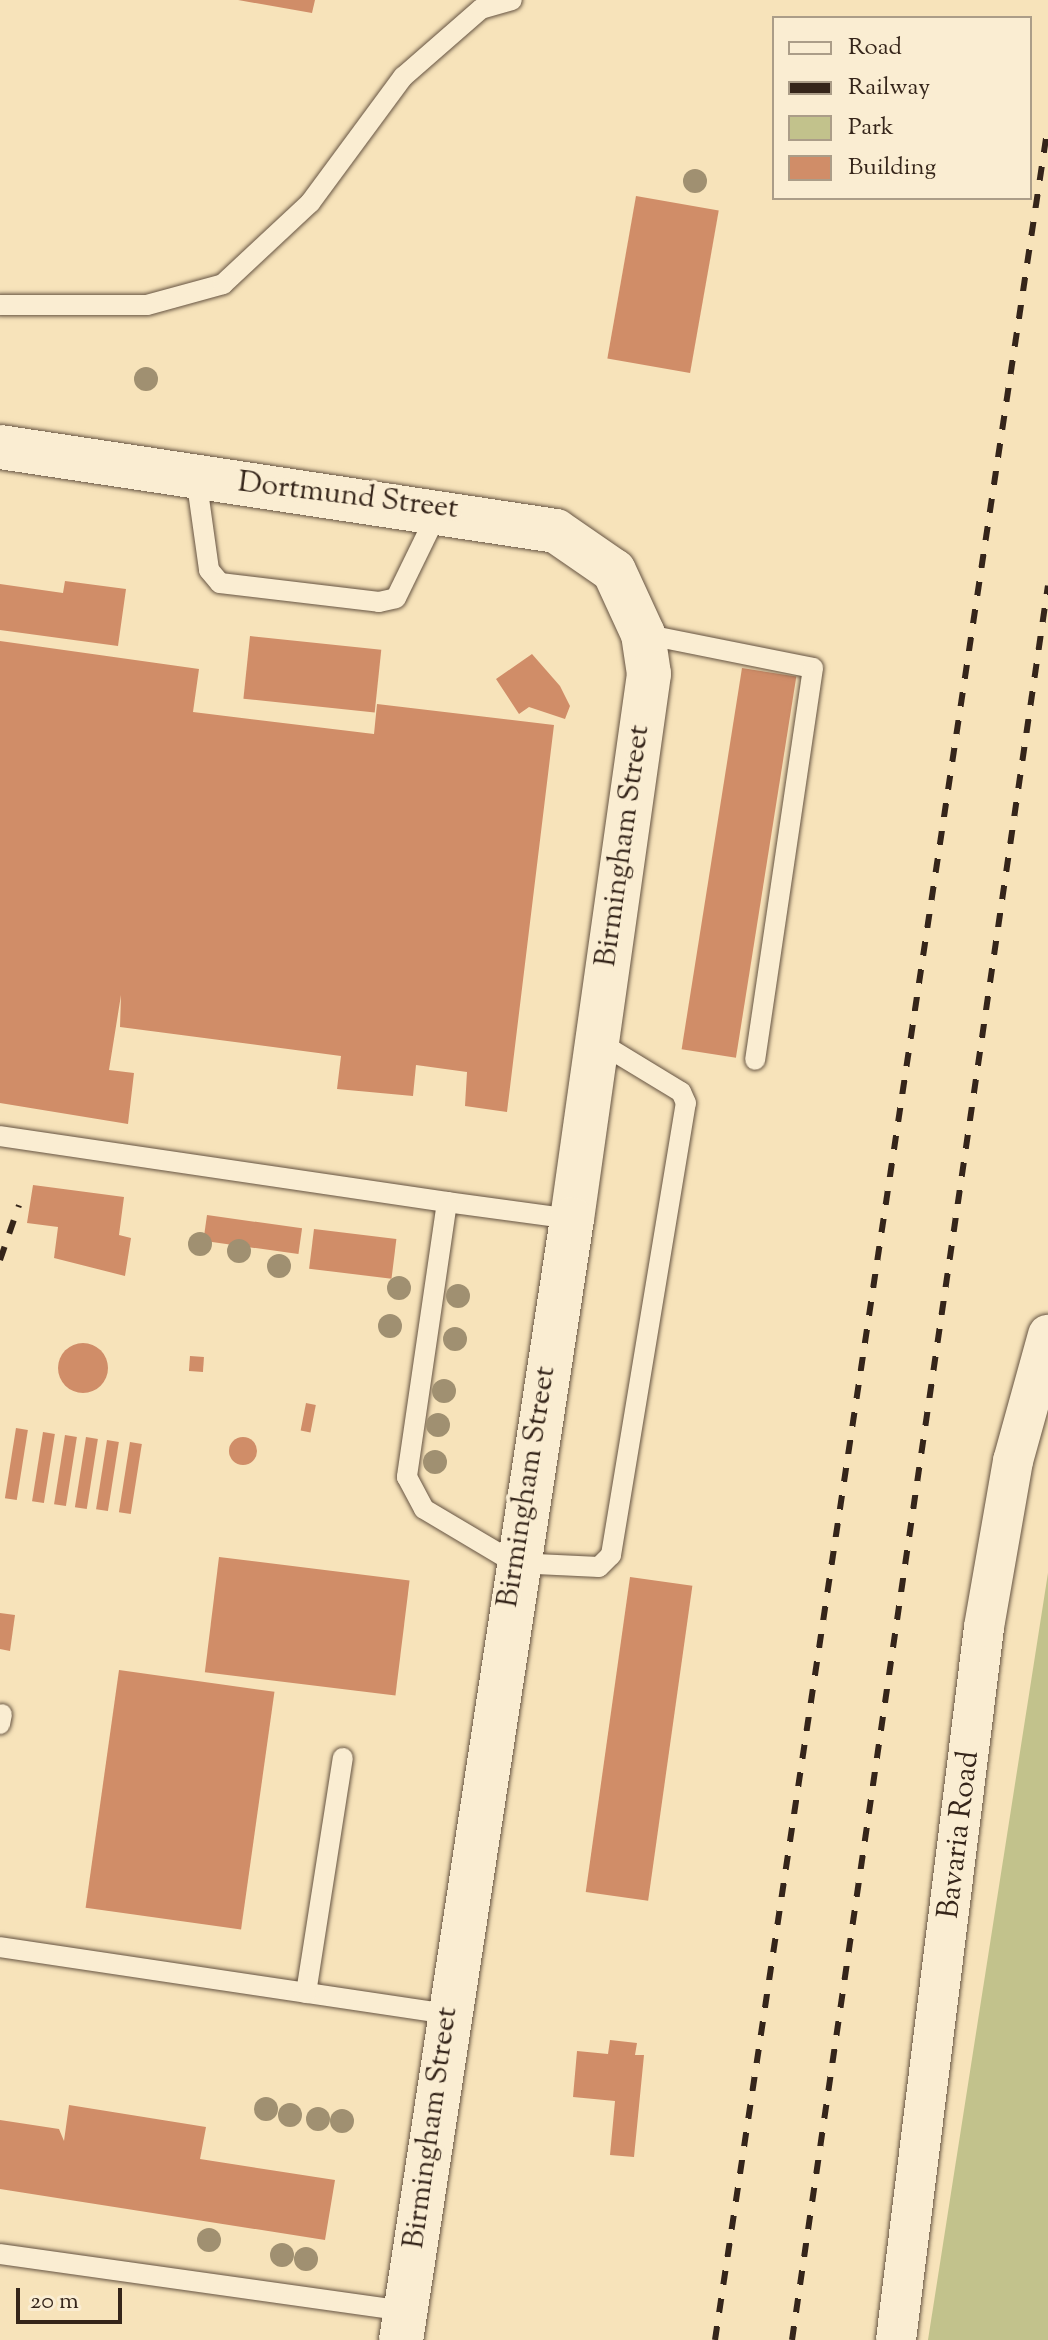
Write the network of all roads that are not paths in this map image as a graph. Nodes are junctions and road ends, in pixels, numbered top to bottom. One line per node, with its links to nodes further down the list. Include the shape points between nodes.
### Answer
1 (512, 0): 2 (lane)
2 (480, 4): 3 (lane, via 403,77 310,203 223,284 147,305)
3 (0, 305)
4 (0, 447): 5 (street, Dortmund Street)
5 (196, 477): 6 (street, Dortmund Street); 6 (lane, via 209,570 220,583 379,602 396,598)
6 (439, 509): 7 (street, Dortmund Street, via 556,531 614,571)
7 (643, 634): 8 (street, Birmingham Street, via 649,674); 9 (lane, via 813,668)
8 (597, 1041): 12 (street, Birmingham Street); 14 (lane, via 681,1092 683,1118 611,1555 599,1567)
9 (755, 1060)
10 (0, 1136): 11 (lane)
11 (447, 1202): 12 (lane); 14 (lane, via 407,1477 424,1509)
12 (572, 1219): 14 (street, Birmingham Street)
13 (1048, 1335): 21 (street, Bavaria Road, via 1013,1461 984,1627)
14 (515, 1563): 18 (street, Birmingham Street)
15 (343, 1758): 17 (lane)
16 (0, 1947): 17 (lane)
17 (306, 1993): 18 (lane)
18 (449, 2014): 20 (street, Birmingham Street)
19 (0, 2254): 20 (lane)
20 (403, 2325)
21 (896, 2340)

